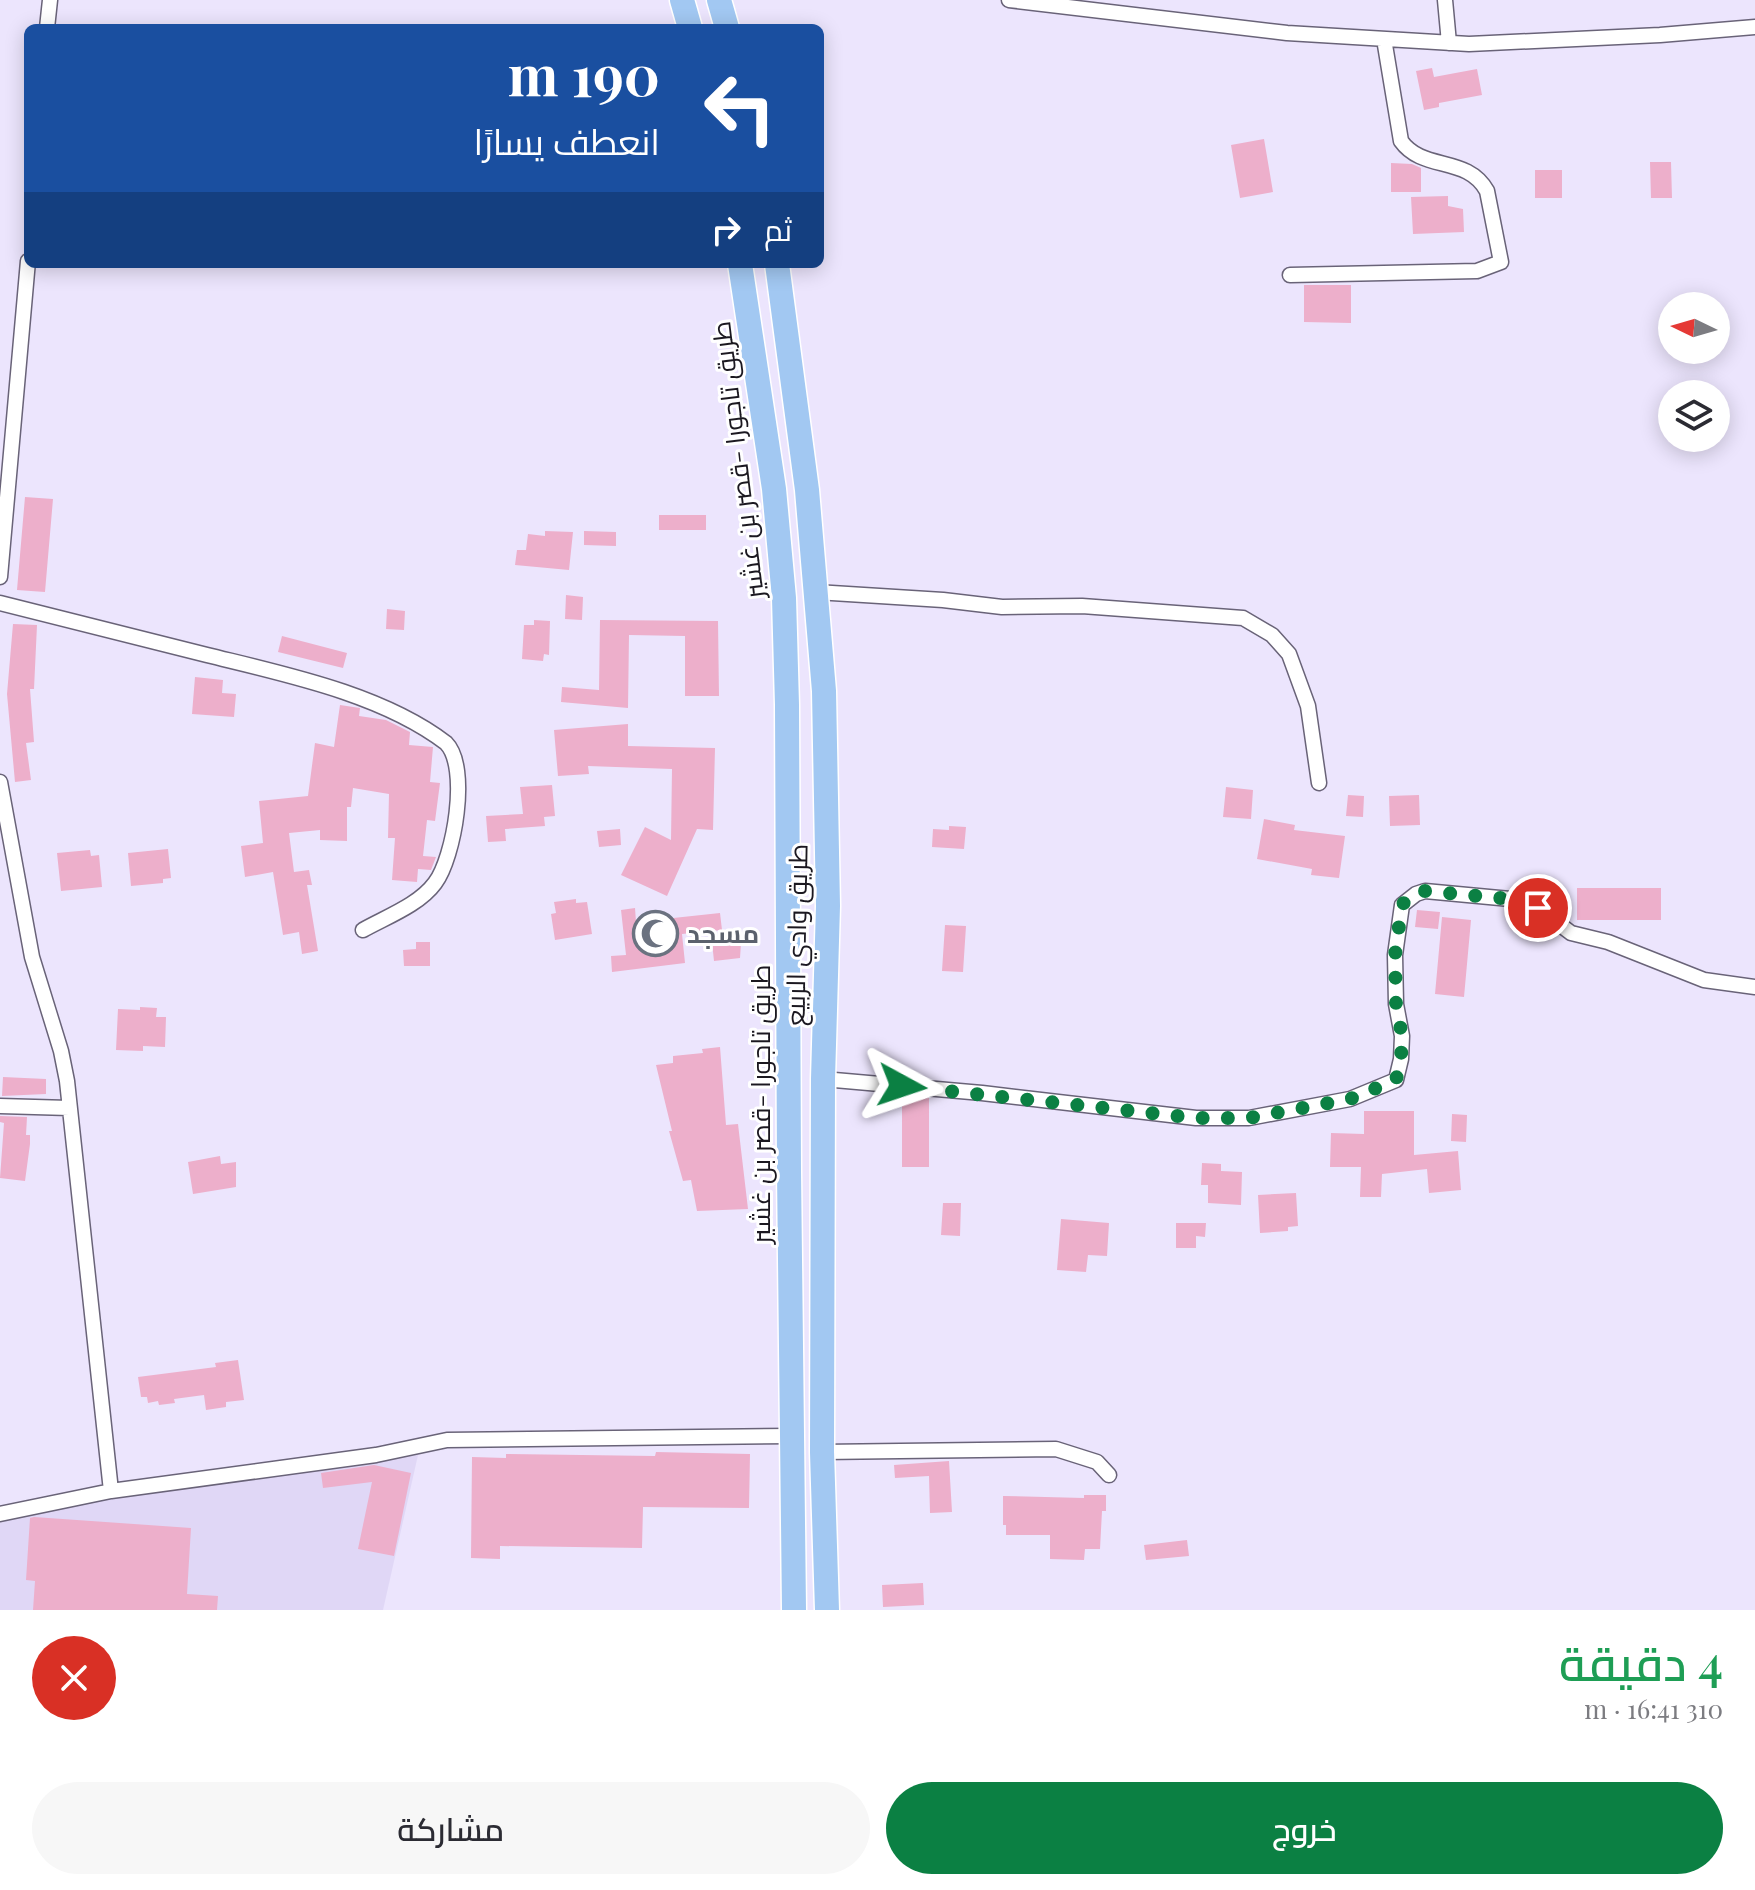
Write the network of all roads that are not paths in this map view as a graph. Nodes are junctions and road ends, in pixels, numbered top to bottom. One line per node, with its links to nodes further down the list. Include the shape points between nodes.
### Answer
1 (50, 0): 6 (street)
2 (682, 0): 7 (highway)
3 (719, 0): 8 (highway)
4 (1009, 0): 10 (street, via 1287,33)
5 (1445, 0): 11 (street)
6 (47, 24)
7 (689, 24)
8 (726, 24)
9 (1755, 27): 11 (street)
10 (1384, 39): 11 (street); 15 (street, via 1401,141 1418,157 1471,172 1481,180 1501,262 1477,271)
11 (1449, 43)
12 (27, 268): 16 (street)
13 (741, 268): 27 (highway, طريق تاجورا -قصر بن غشير, via 774,489 784,598)
14 (778, 268): 18 (highway, طريق وادي الربيع)
15 (1290, 275)
16 (2, 542): 17 (street)
17 (0, 577)
18 (816, 592): 21 (street, via 1243,618 1272,635 1289,654 1308,706); 24 (highway, طريق وادي الربيع, via 827,802)
19 (0, 603): 22 (street, via 350,694 446,743 458,769 459,794 442,872 430,889)
20 (0, 782): 26 (street, via 32,957 61,1051)
21 (1319, 783)
22 (363, 930)
23 (1755, 987): 24 (street, via 1704,980 1571,933 1521,900 1425,891 1402,905 1395,955 1402,1036 1396,1080 1350,1099 1249,1118 1196,1118)
24 (823, 1079): 28 (highway, طريق وادي الربيع)
25 (0, 1106): 26 (street)
26 (69, 1108): 30 (street)
27 (792, 1436): 30 (street, via 447,1440 376,1455); 32 (highway, طريق تاجورا -قصر بن غشير)
28 (822, 1452): 29 (street, via 1056,1449 1097,1462); 33 (highway, طريق وادي الربيع)
29 (1109, 1475)
30 (111, 1491): 31 (street)
31 (0, 1514)
32 (794, 1610)
33 (827, 1610)

